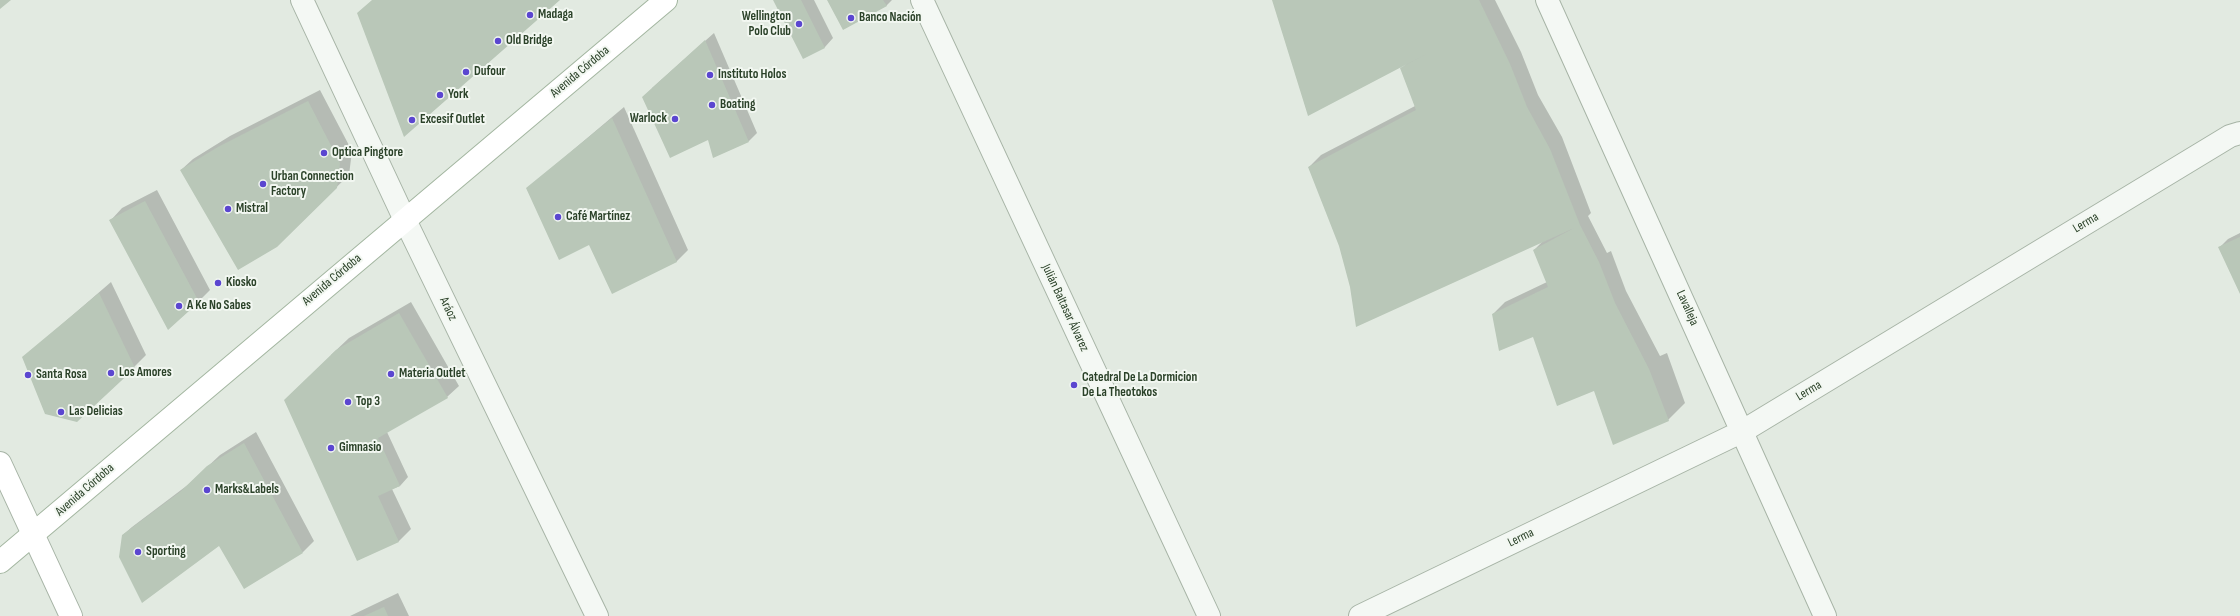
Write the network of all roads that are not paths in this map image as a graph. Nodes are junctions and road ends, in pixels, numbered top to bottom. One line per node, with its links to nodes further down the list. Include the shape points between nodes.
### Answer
1 (302, 0): 6 (street, Aráoz)
2 (666, 0): 6 (main road, Avenida Córdoba)
3 (922, 0): 13 (street, Julián Baltasar Álvarez)
4 (1547, 0): 7 (street, Lavalleja)
5 (2240, 133): 7 (street, Lerma, via 2230,136)
6 (404, 220): 9 (main road, Avenida Córdoba, via 142,440); 12 (street, Aráoz)
7 (1743, 431): 14 (street, Lerma); 15 (street, Lavalleja)
8 (0, 463): 9 (main road)
9 (34, 535): 10 (main road, Avenida Córdoba); 11 (main road)
10 (0, 562)
11 (71, 616)
12 (597, 616)
13 (1209, 616)
14 (1360, 616)
15 (1826, 616)

